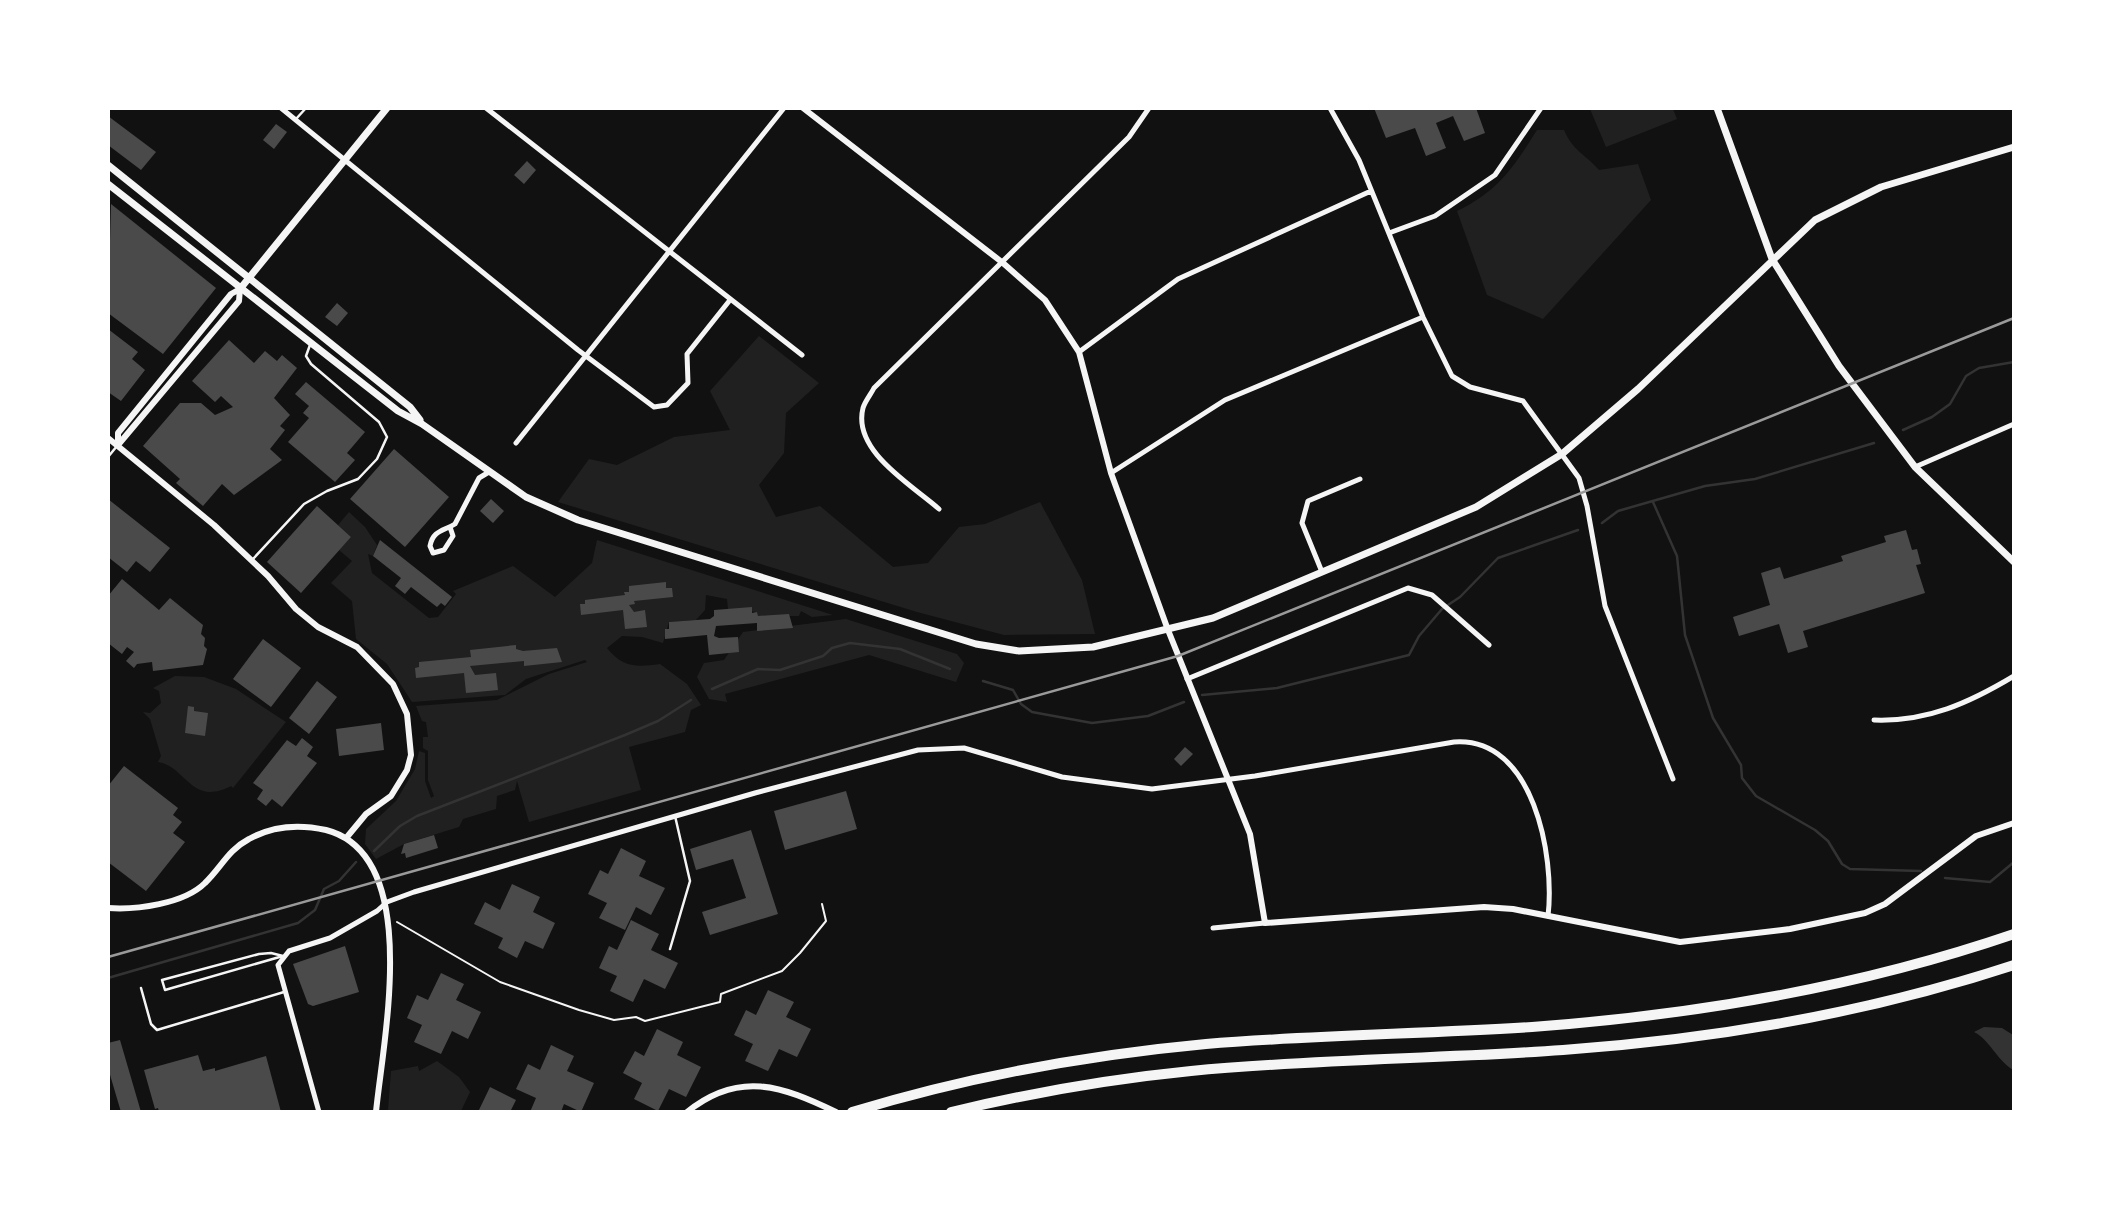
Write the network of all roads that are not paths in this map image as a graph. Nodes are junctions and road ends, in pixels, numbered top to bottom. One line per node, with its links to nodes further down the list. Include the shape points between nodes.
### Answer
1 (281, 108): 11 (street)
2 (306, 108): 11 (lane)
3 (387, 108): 13 (main road)
4 (486, 108): 18 (street)
5 (784, 108): 18 (street)
6 (803, 108): 20 (street)
7 (1149, 108): 20 (street, via 1129,137)
8 (1330, 108): 16 (street)
9 (1541, 108): 17 (street, via 1494,175 1435,216)
10 (1717, 108): 19 (main road)
11 (296, 120): 13 (street)
12 (2014, 147): 19 (main road, via 1858,196 1815,220)
13 (346, 160): 21 (main road); 28 (street)
14 (108, 165): 21 (main road)
15 (108, 184): 22 (main road)
16 (1371, 191): 17 (street); 26 (street, via 1178,279)
17 (1389, 233): 24 (street)
18 (670, 253): 23 (street); 28 (street)
19 (1772, 259): 34 (main road); 36 (main road, via 1839,366)
20 (1003, 263): 26 (street, via 1045,300); 40 (street, via 874,388 863,407 862,427 872,451)
21 (251, 277): 22 (main road); 29 (main road, via 410,407)
22 (240, 289): 25 (main road); 33 (street, via 231,294 118,433)
23 (730, 300): 27 (street); 28 (street, via 687,354 689,382 665,407 654,407)
24 (1423, 317): 34 (street, via 1452,376 1470,387 1523,401); 38 (street, via 1225,400)
25 (310, 345): 29 (main road); 42 (lane, via 306,356 311,365 379,422 387,437 377,459 358,480 304,504)
26 (1079, 352): 38 (street)
27 (802, 355)
28 (588, 357): 32 (street)
29 (422, 424): 37 (main road)
30 (2014, 424): 36 (street)
31 (108, 438): 33 (street)
32 (516, 443)
33 (118, 445): 35 (lane); 42 (street)
34 (1562, 454): 44 (main road, via 1476,507); 51 (street, via 1584,493 1605,606)
35 (108, 457)
36 (1915, 467): 43 (main road)
37 (489, 472): 41 (street, via 479,478); 45 (main road, via 526,497 578,520 976,644 1019,651 1069,650)
38 (1111, 474): 45 (street)
39 (1360, 479): 44 (street, via 1308,501 1302,523)
40 (939, 509)
41 (450, 527): 41 (street, via 441,529 430,541 433,553 444,550 453,536)
42 (252, 560): 54 (street, via 304,616 369,657 393,684 407,715 411,755 407,770 391,796 366,814)
43 (2014, 562)
44 (1322, 572): 45 (main road, via 1213,618)
45 (1168, 631): 48 (street)
46 (1489, 645): 48 (street, via 1432,595 1408,588)
47 (2014, 676): 49 (street, via 1946,711)
48 (1186, 679): 50 (street)
49 (1874, 720)
50 (1229, 779): 52 (street, via 1161,789 1105,785 975,750 935,748 881,758); 57 (street, via 1454,742 1489,748 1516,772 1536,814 1549,868); 58 (street, via 1250,834)
51 (1673, 779)
52 (676, 816): 55 (street); 61 (lane, via 690,887)
53 (2014, 823): 57 (street, via 1967,841 1885,904 1790,929 1680,942)
54 (347, 837): 55 (street, via 370,864); 56 (street, via 311,827 264,831 230,852 197,890 140,906)
55 (387, 902): 62 (street, via 330,938); 67 (street, via 388,981)
56 (108, 908)
57 (1548, 916): 58 (street, via 1465,907)
58 (1265, 923): 59 (street)
59 (1213, 928)
60 (2014, 934): 70 (highway, via 1853,980 1714,1006 1532,1027 1177,1047 1022,1070)
61 (670, 949)
62 (283, 956): 62 (lane, via 259,954 162,980 165,990); 65 (street, via 278,965)
63 (2014, 965): 71 (highway, via 1875,1005 1703,1035 1562,1050 1191,1071 1061,1089)
64 (141, 988): 65 (lane, via 150,1024 157,1030)
65 (286, 992): 66 (street)
66 (319, 1111)
67 (376, 1111)
68 (687, 1111): 69 (street, via 717,1093 743,1086 777,1087)
69 (836, 1111)
70 (852, 1111)
71 (951, 1111)

